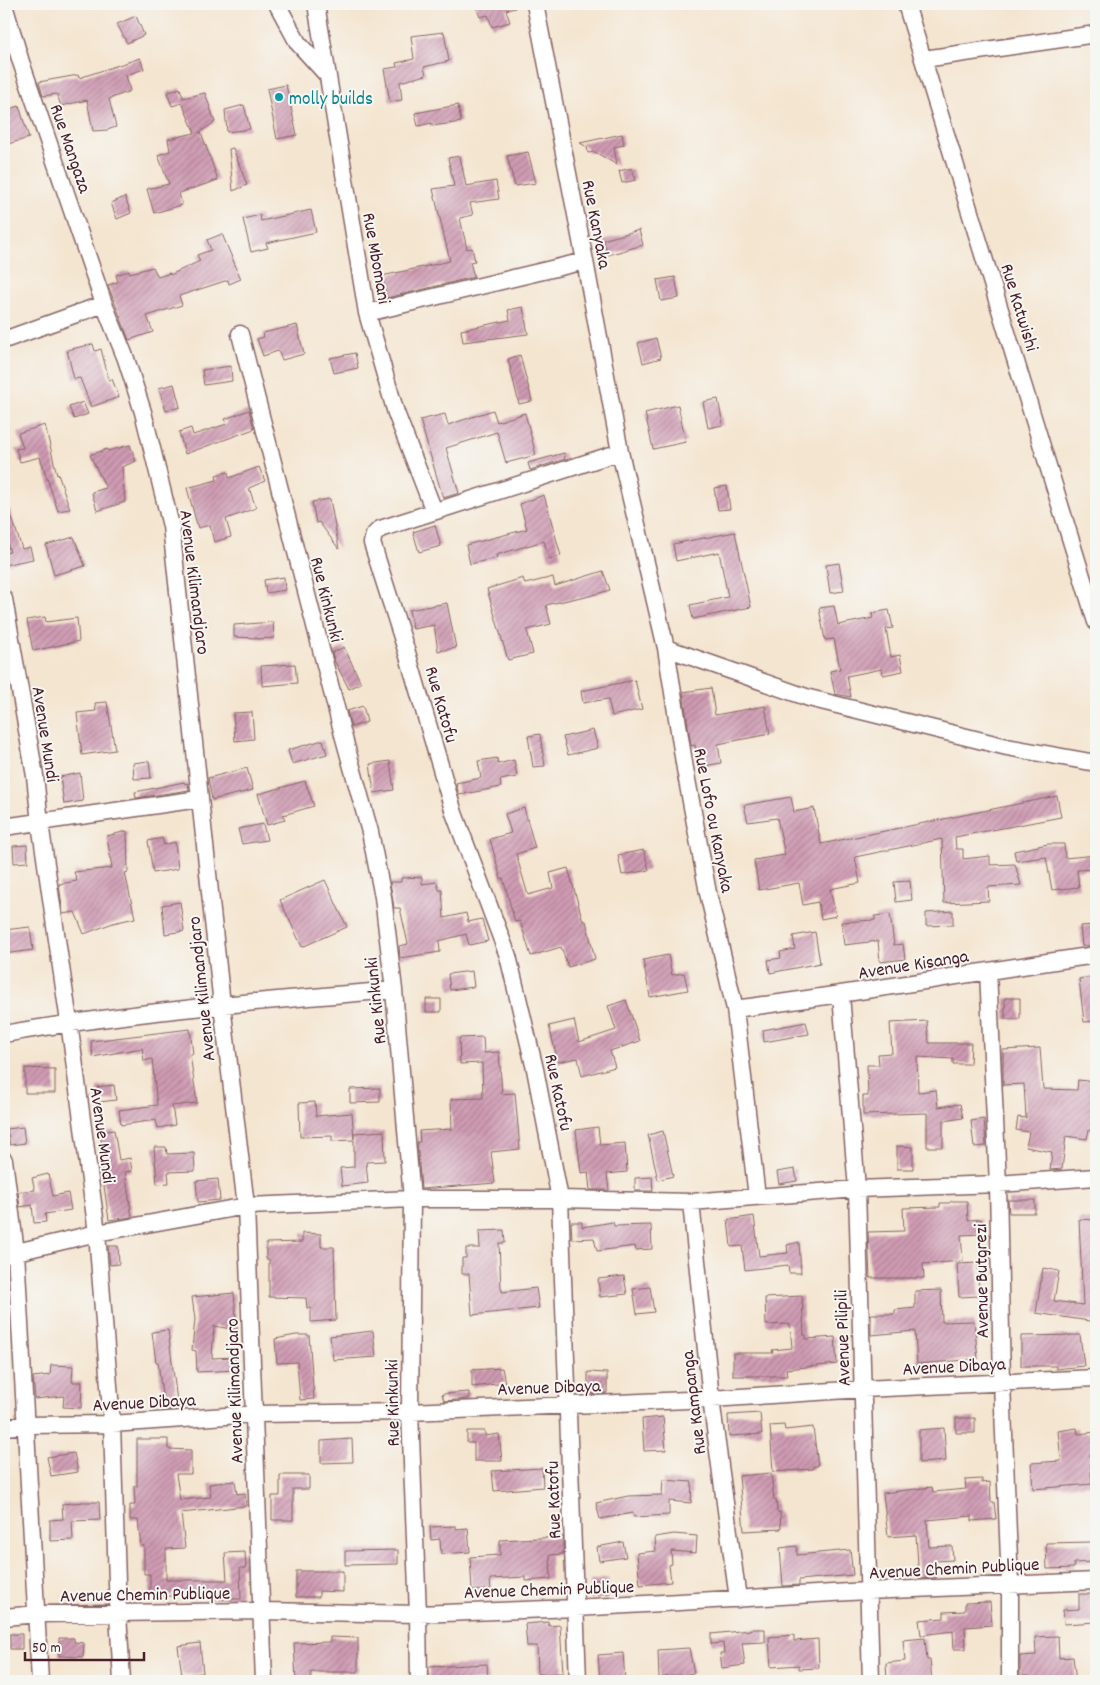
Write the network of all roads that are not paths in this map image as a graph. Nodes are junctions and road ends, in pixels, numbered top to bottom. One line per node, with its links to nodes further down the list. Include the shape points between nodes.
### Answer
1 (12, 4): 6 (street)
2 (278, 4): 9 (street, via 298,43)
3 (316, 4): 9 (street, Rue Mbomani)
4 (535, 4): 10 (street, Rue Kanyaka)
5 (906, 4): 8 (street, Rue Katwishi)
6 (4, 5): 11 (street, Rue Mangaza)
7 (1096, 34): 8 (street)
8 (924, 59): 18 (street, Rue Katwishi)
9 (327, 75): 12 (street, Rue Mbomani)
10 (585, 261): 12 (street); 15 (street, Rue Kanyaka)
11 (104, 304): 14 (street); 21 (street, Avenue Kilimandjaro, via 144,412 171,526)
12 (367, 313): 16 (street, Rue Mbomani, via 396,413)
13 (240, 334): 26 (street, Rue Kinkunki, via 370,832 383,897)
14 (4, 340)
15 (620, 452): 16 (street); 19 (street, Rue Lofo ou Kanyaka)
16 (434, 511): 37 (street, Rue Katofu, via 380,529 372,543 454,813 508,956 535,1068)
17 (4, 599): 22 (street, Avenue Mundi, via 35,776)
18 (1096, 622)
19 (666, 648): 20 (street, via 809,698 1007,747); 29 (street, Rue Lofo ou Kanyaka, via 708,893)
20 (1096, 763)
21 (199, 799): 22 (street); 28 (street, Avenue Kilimandjaro)
22 (40, 823): 23 (street); 30 (street, Avenue Mundi)
23 (4, 827)
24 (1096, 955): 25 (street, Avenue Kisanga)
25 (988, 971): 27 (street, Avenue Kisanga); 34 (street, Avenue Butgrezi)
26 (394, 990): 28 (street); 38 (street, Rue Kinkunki)
27 (841, 995): 29 (street, Avenue Kisanga); 35 (street, Avenue Pilipili)
28 (222, 1005): 30 (street); 40 (street, Avenue Kilimandjaro)
29 (735, 1009): 36 (street, Rue Lofo ou Kanyaka)
30 (69, 1022): 31 (street); 41 (street, Avenue Mundi)
31 (4, 1034)
32 (4, 1160): 42 (street)
33 (1096, 1177): 34 (street)
34 (998, 1184): 35 (street); 44 (street, Avenue Butgrezi)
35 (857, 1189): 36 (street); 45 (street, Avenue Pilipili)
36 (757, 1197): 39 (street)
37 (560, 1199): 38 (street); 39 (street); 47 (street, Rue Katofu)
38 (412, 1200): 40 (street); 48 (street, Rue Kinkunki)
39 (691, 1202): 46 (street, Rue Kampanga)
40 (246, 1206): 41 (street); 49 (street, Avenue Kilimandjaro)
41 (97, 1233): 42 (street); 50 (street, Avenue Mundi)
42 (10, 1253): 51 (street)
43 (1096, 1378): 44 (street, Avenue Dibaya)
44 (1002, 1383): 45 (street, Avenue Dibaya); 54 (street, Avenue Butgrezi)
45 (863, 1389): 46 (street, Avenue Dibaya); 55 (street, Avenue Pilipili)
46 (711, 1400): 47 (street, Avenue Dibaya); 56 (street, Rue Kampanga)
47 (569, 1405): 48 (street, Avenue Dibaya); 57 (street, Rue Katofu)
48 (410, 1412): 49 (street, Avenue Dibaya); 61 (street, Rue Kinkunki)
49 (254, 1414): 50 (street, Avenue Dibaya); 58 (street, Avenue Kilimandjaro)
50 (112, 1424): 51 (street, Avenue Dibaya); 60 (street, Avenue Mundi)
51 (27, 1425): 52 (street, Avenue Dibaya); 59 (street)
52 (4, 1427)
53 (1096, 1581): 54 (street, Avenue Chemin Publique)
54 (1010, 1585): 55 (street, Avenue Chemin Publique); 69 (street, Avenue Butgrezi)
55 (868, 1591): 56 (street, Avenue Chemin Publique); 68 (street, Avenue Pilipili)
56 (738, 1599): 57 (street, Avenue Chemin Publique)
57 (576, 1608): 61 (street, Avenue Chemin Publique); 67 (street, Rue Katofu)
58 (262, 1611): 60 (street, Avenue Chemin Publique); 61 (street, Avenue Chemin Publique); 65 (street, Avenue Kilimandjaro)
59 (38, 1614): 60 (street, Avenue Chemin Publique); 62 (street, Avenue Chemin Publique); 63 (street)
60 (118, 1614): 64 (street, Avenue Mundi)
61 (418, 1614): 66 (street, Rue Kinkunki)
62 (4, 1616)
63 (40, 1681)
64 (122, 1681)
65 (264, 1681)
66 (419, 1681)
67 (578, 1681)
68 (871, 1681)
69 (1010, 1681)

